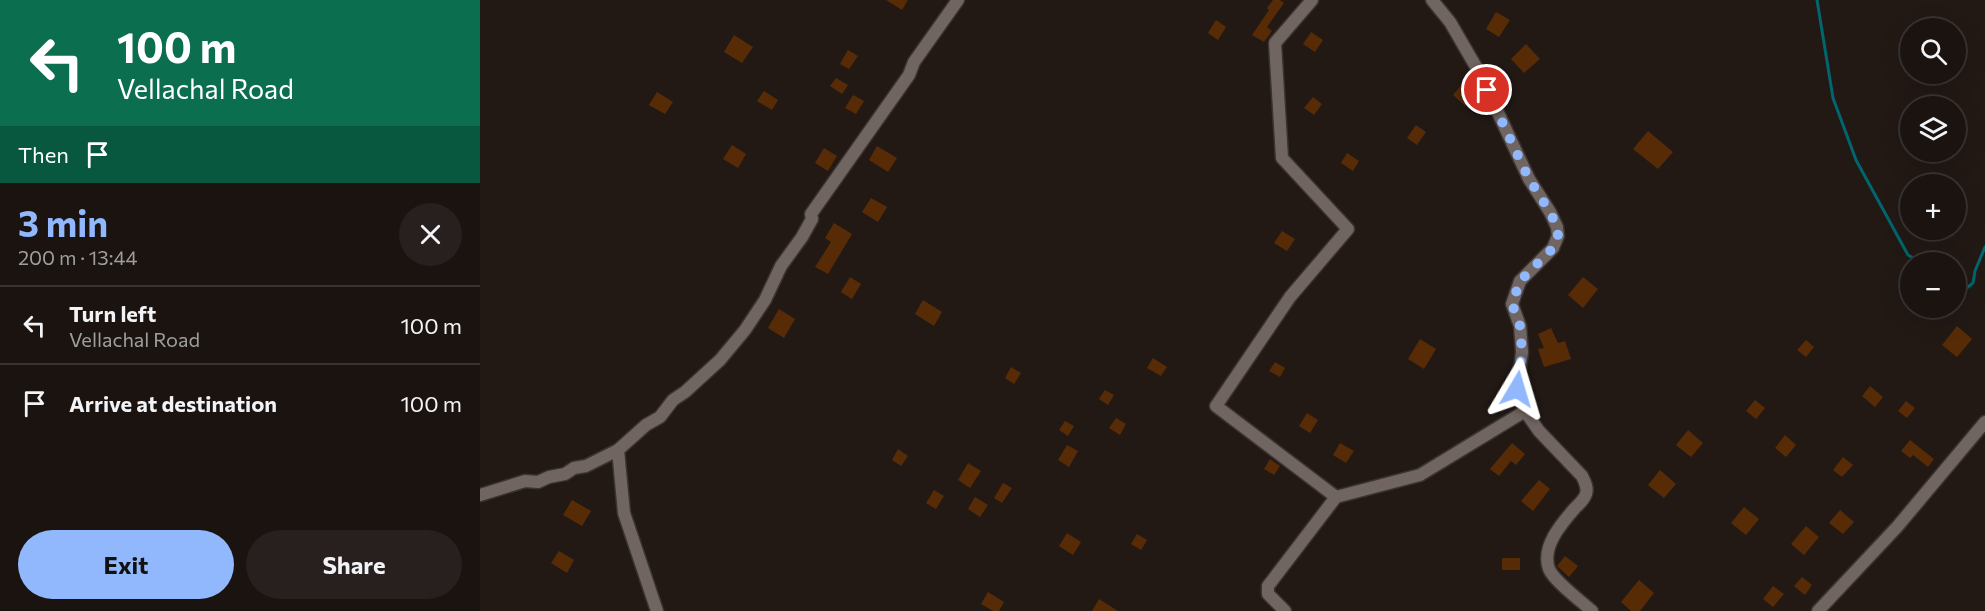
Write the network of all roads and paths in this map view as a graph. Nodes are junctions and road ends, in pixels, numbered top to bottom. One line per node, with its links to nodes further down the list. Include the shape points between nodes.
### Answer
1 (958, 0): 6 (street, via 810,214 812,219 802,237 745,330 720,360 673,400 660,417)
2 (1312, 0): 8 (street, via 1275,43 1282,158 1348,229 1290,297 1216,406)
3 (1432, 0): 4 (street, via 1450,22 1479,72 1529,179 1557,227 1553,248 1520,281 1512,304 1520,326 1522,352 1517,389)
4 (1525, 411): 8 (street, via 1420,476); 11 (street, via 1586,483 1583,500 1554,537 1547,557 1550,570)
5 (1985, 422): 12 (street, via 1897,527)
6 (618, 450): 7 (street, via 566,474); 9 (street, via 624,513)
7 (480, 495)
8 (1336, 497): 10 (street, via 1268,586 1268,594)
9 (657, 611)
10 (1285, 611)
11 (1592, 611)
12 (1818, 611)

